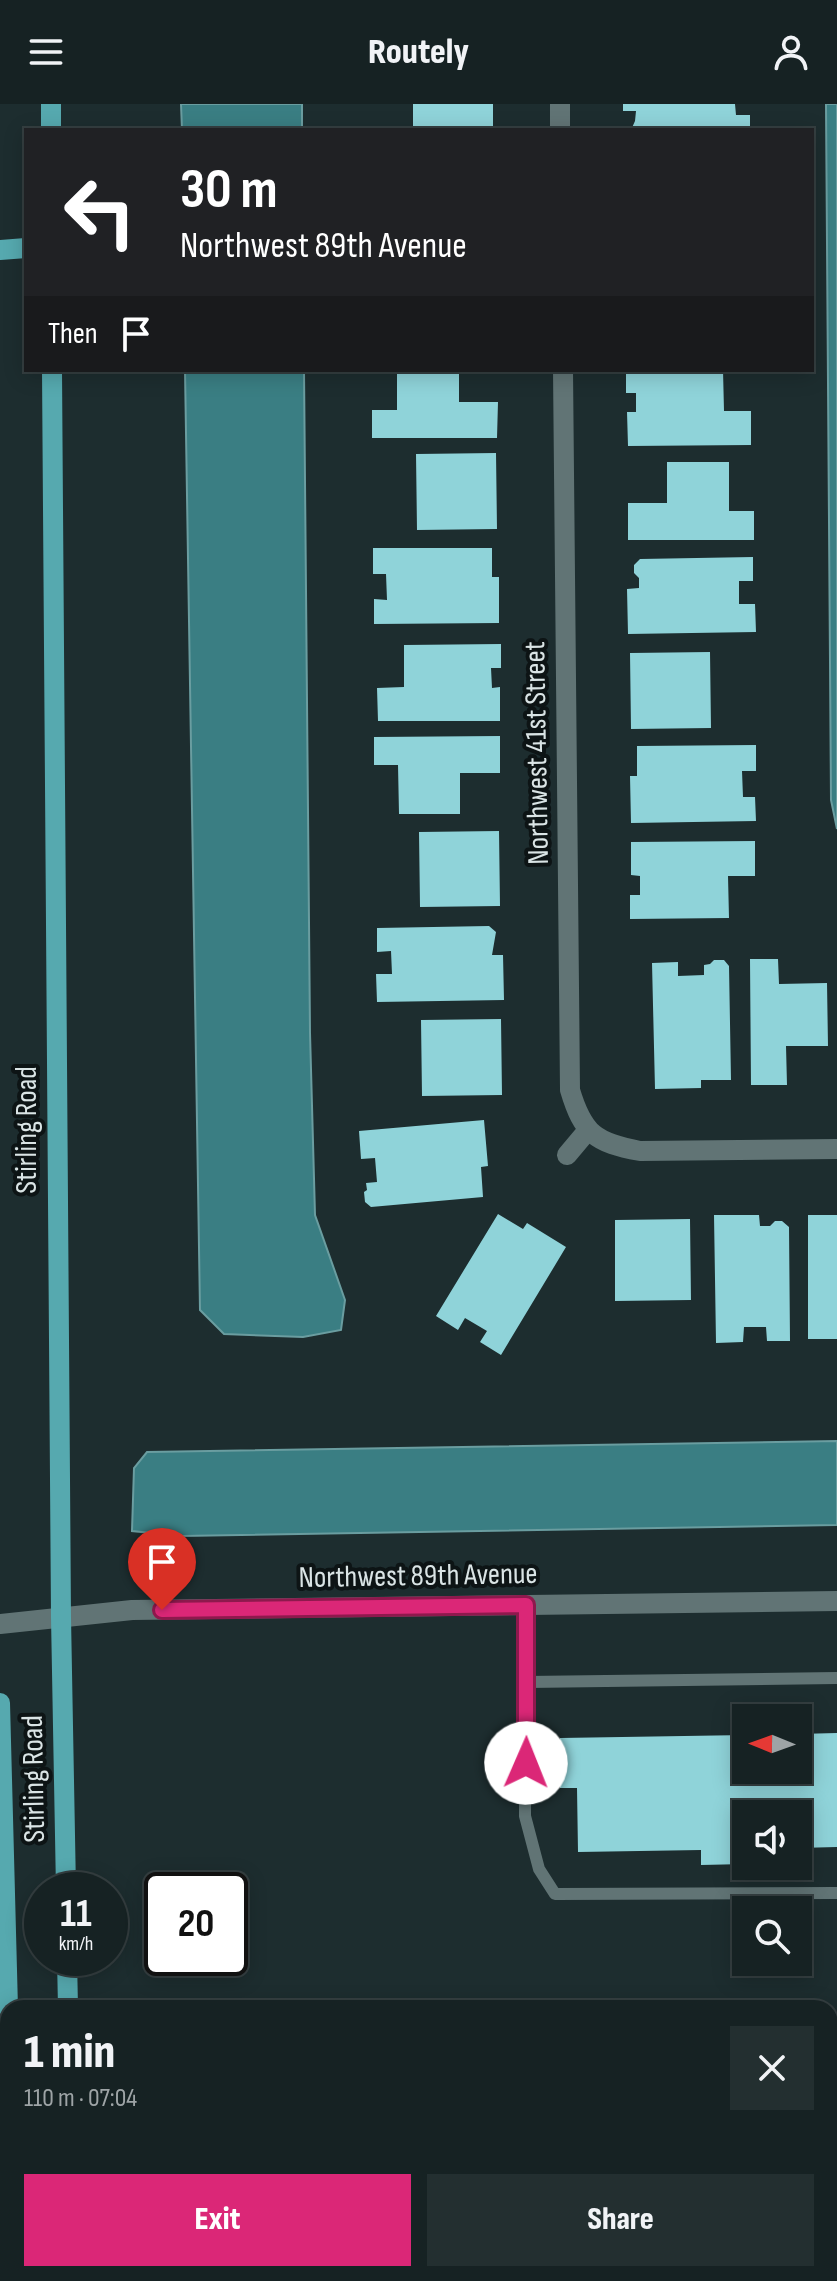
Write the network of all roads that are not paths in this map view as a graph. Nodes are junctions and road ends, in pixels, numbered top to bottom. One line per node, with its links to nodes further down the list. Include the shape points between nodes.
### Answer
1 (51, 104): 3 (main road)
2 (560, 104): 4 (street)
3 (51, 128)
4 (560, 128)
5 (24, 248): 6 (main road)
6 (0, 250)
7 (52, 372): 14 (main road, Stirling Road)
8 (563, 372): 9 (street, Northwest 41st Street, via 570,1090)
9 (588, 1130): 10 (street, via 610,1146 640,1151); 11 (street)
10 (837, 1149)
11 (567, 1155)
12 (837, 1601): 13 (street, Northwest 89th Avenue)
13 (526, 1605): 14 (street, Northwest 89th Avenue, via 132,1610); 17 (lane)
14 (61, 1617): 15 (street, Northwest 89th Avenue); 19 (main road, Stirling Road)
15 (0, 1624)
16 (837, 1678): 17 (lane)
17 (527, 1682): 20 (lane, via 525,1816 539,1869 555,1894)
18 (0, 1703): 22 (main road, Stirling Road)
19 (66, 1872)
20 (837, 1893)
21 (67, 1976): 23 (main road)
22 (8, 2000)
23 (68, 2000)

